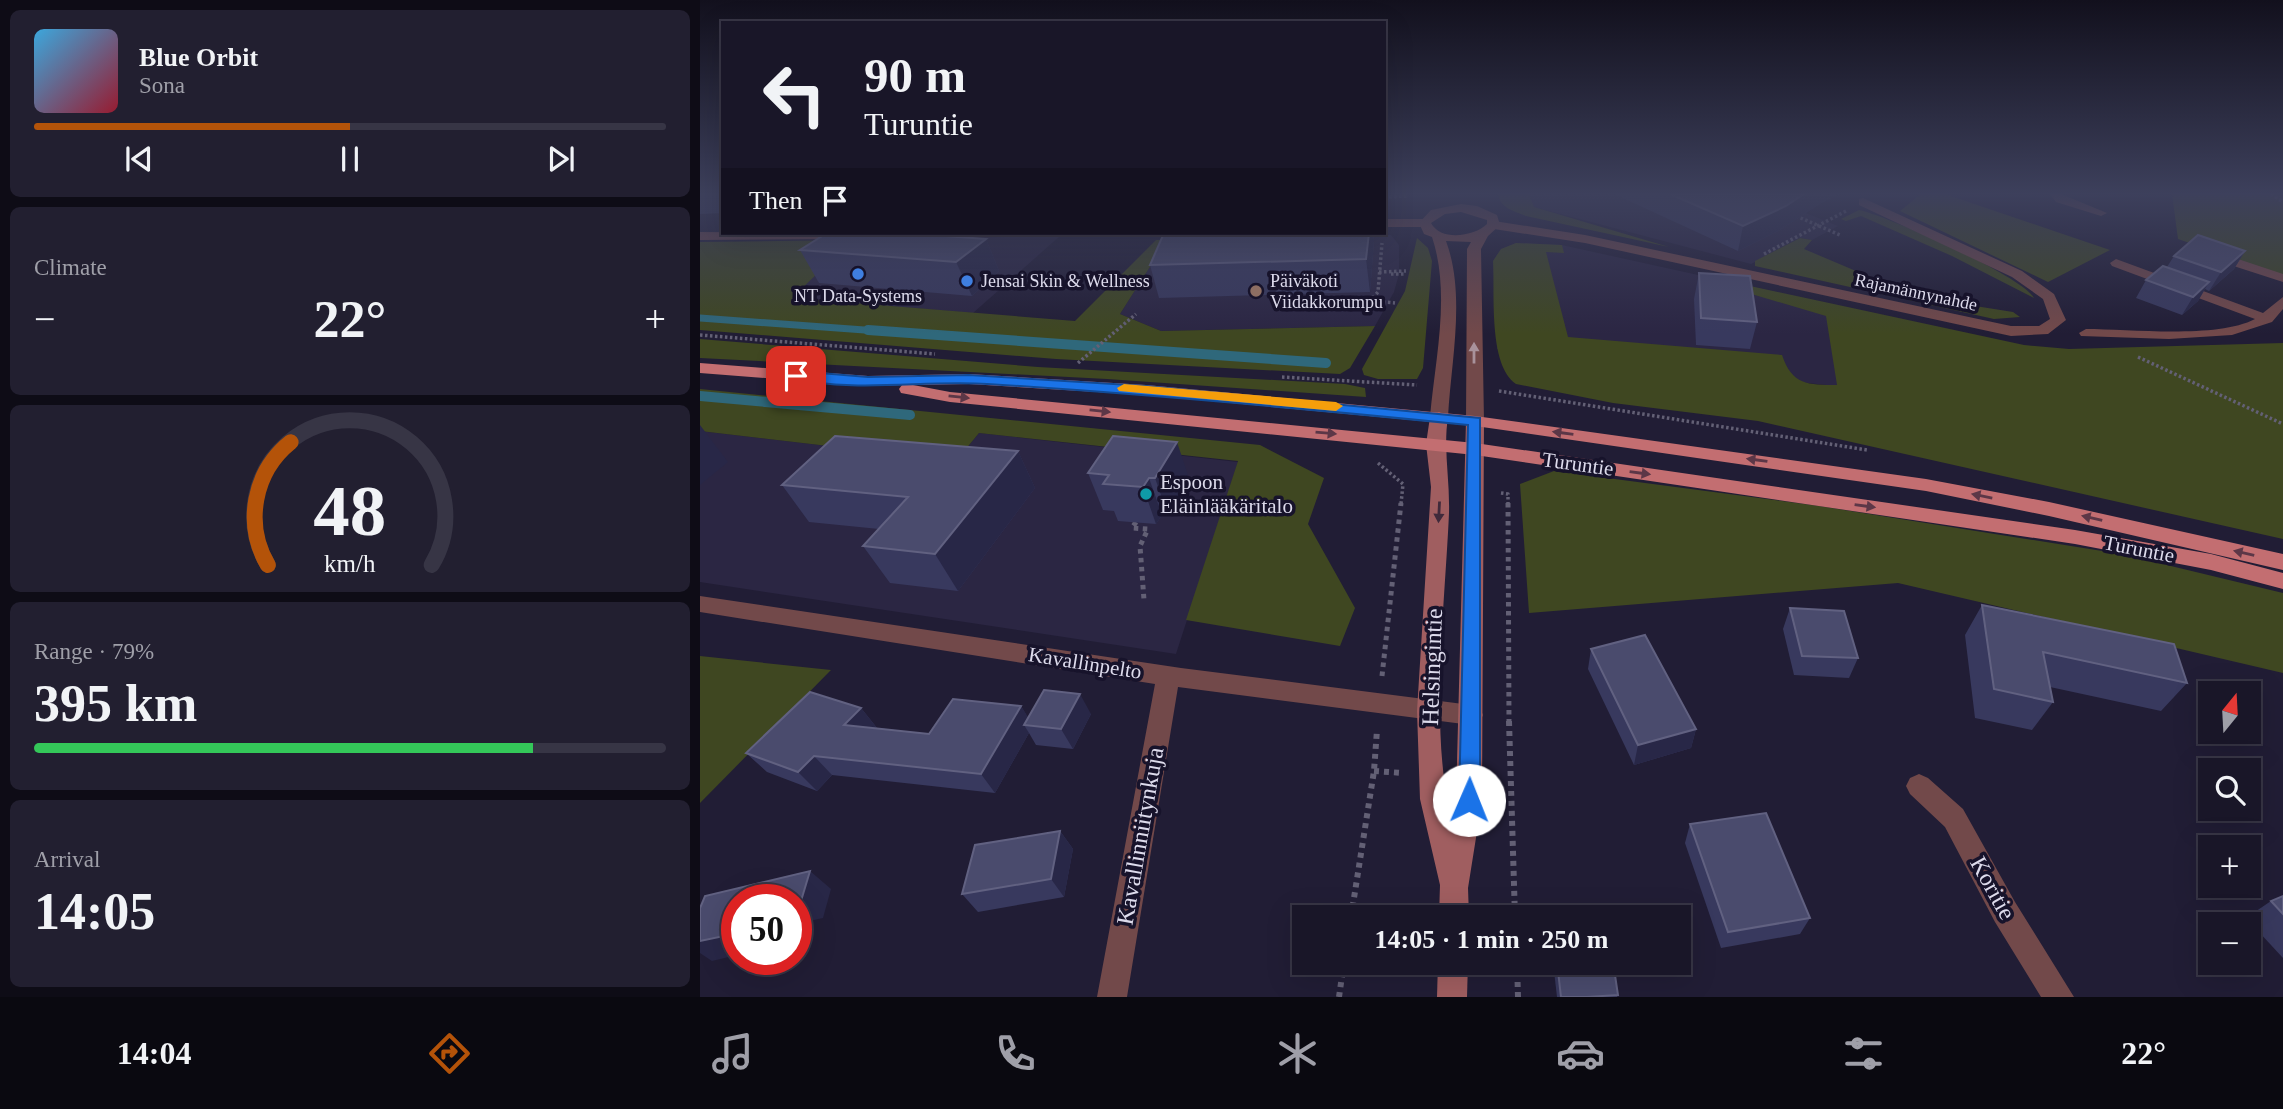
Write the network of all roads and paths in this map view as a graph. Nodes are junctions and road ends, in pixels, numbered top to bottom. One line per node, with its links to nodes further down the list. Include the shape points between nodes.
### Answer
1 (1382, 241): 11 (path)
2 (1440, 241): 26 (street, via 1446,281)
3 (1480, 241): 27 (street, one-way to 3, via 1474,249)
4 (1593, 241): 9 (street, Rajamännynahde)
5 (1789, 241): 9 (path)
6 (1945, 241): 9 (street, Rajamännynahde, via 2017,274 2049,297 2057,320 2043,331 2011,331)
7 (2208, 253): 12 (lane)
8 (2116, 263): 18 (lane)
9 (1728, 271)
10 (1405, 272): 11 (path)
11 (1379, 273): 13 (path)
12 (2283, 278)
13 (1373, 301): 15 (path); 16 (path)
14 (2283, 301): 18 (lane)
15 (1395, 303)
16 (1363, 309)
17 (1136, 314): 21 (path)
18 (2267, 319): 19 (lane, via 2247,327 2190,332)
19 (2085, 332)
20 (2135, 355): 28 (path)
21 (1084, 358)
22 (700, 368): 23 (main road, Turuntie)
23 (868, 381): 25 (main road, Turuntie, via 969,379); 29 (main road, Turuntie, one-way to 29, via 950,397)
24 (1389, 383): 25 (path)
25 (1377, 410): 26 (main road, Turuntie)
26 (1438, 416): 27 (main road, Turuntie); 30 (main road, Helsingintie)
27 (1475, 421): 31 (main road, Helsingintie); 33 (main road, Turuntie, one-way to 27, via 1926,485)
28 (2283, 424)
29 (1367, 437): 30 (main road, Turuntie); 38 (path, via 1363,451 1403,484)
30 (1435, 444): 31 (main road, Turuntie); 39 (main road, Helsingintie, one-way to 39, via 1440,487)
31 (1475, 449): 34 (main road, Turuntie, one-way to 34, via 2075,537 2211,562); 40 (main road, Helsingintie)
32 (1136, 522): 35 (path, via 1132,528 1149,529 1140,546)
33 (2283, 562)
34 (2283, 581)
35 (1144, 600)
36 (700, 604): 37 (street, Kavallinpelto)
37 (1168, 675): 38 (street, Kavallinpelto); 48 (street, Kavallinniitynkuja)
38 (1378, 706): 39 (street, Kavallinpelto); 43 (path, via 1374,771)
39 (1429, 711): 40 (street, Kavallinpelto); 42 (main road, Helsingintie, via 1433,799)
40 (1471, 715): 42 (main road, Helsingintie, via 1469,800)
41 (1919, 786): 52 (street, Koritie, via 1954,818 2005,912)
42 (1454, 888): 44 (main road, Helsingintie)
43 (1353, 905)
44 (1454, 905)
45 (1342, 975): 49 (path)
46 (1453, 975): 50 (main road)
47 (1517, 975): 51 (path)
48 (1112, 997)
49 (1339, 997)
50 (1452, 997)
51 (1518, 997)
52 (2059, 997)

